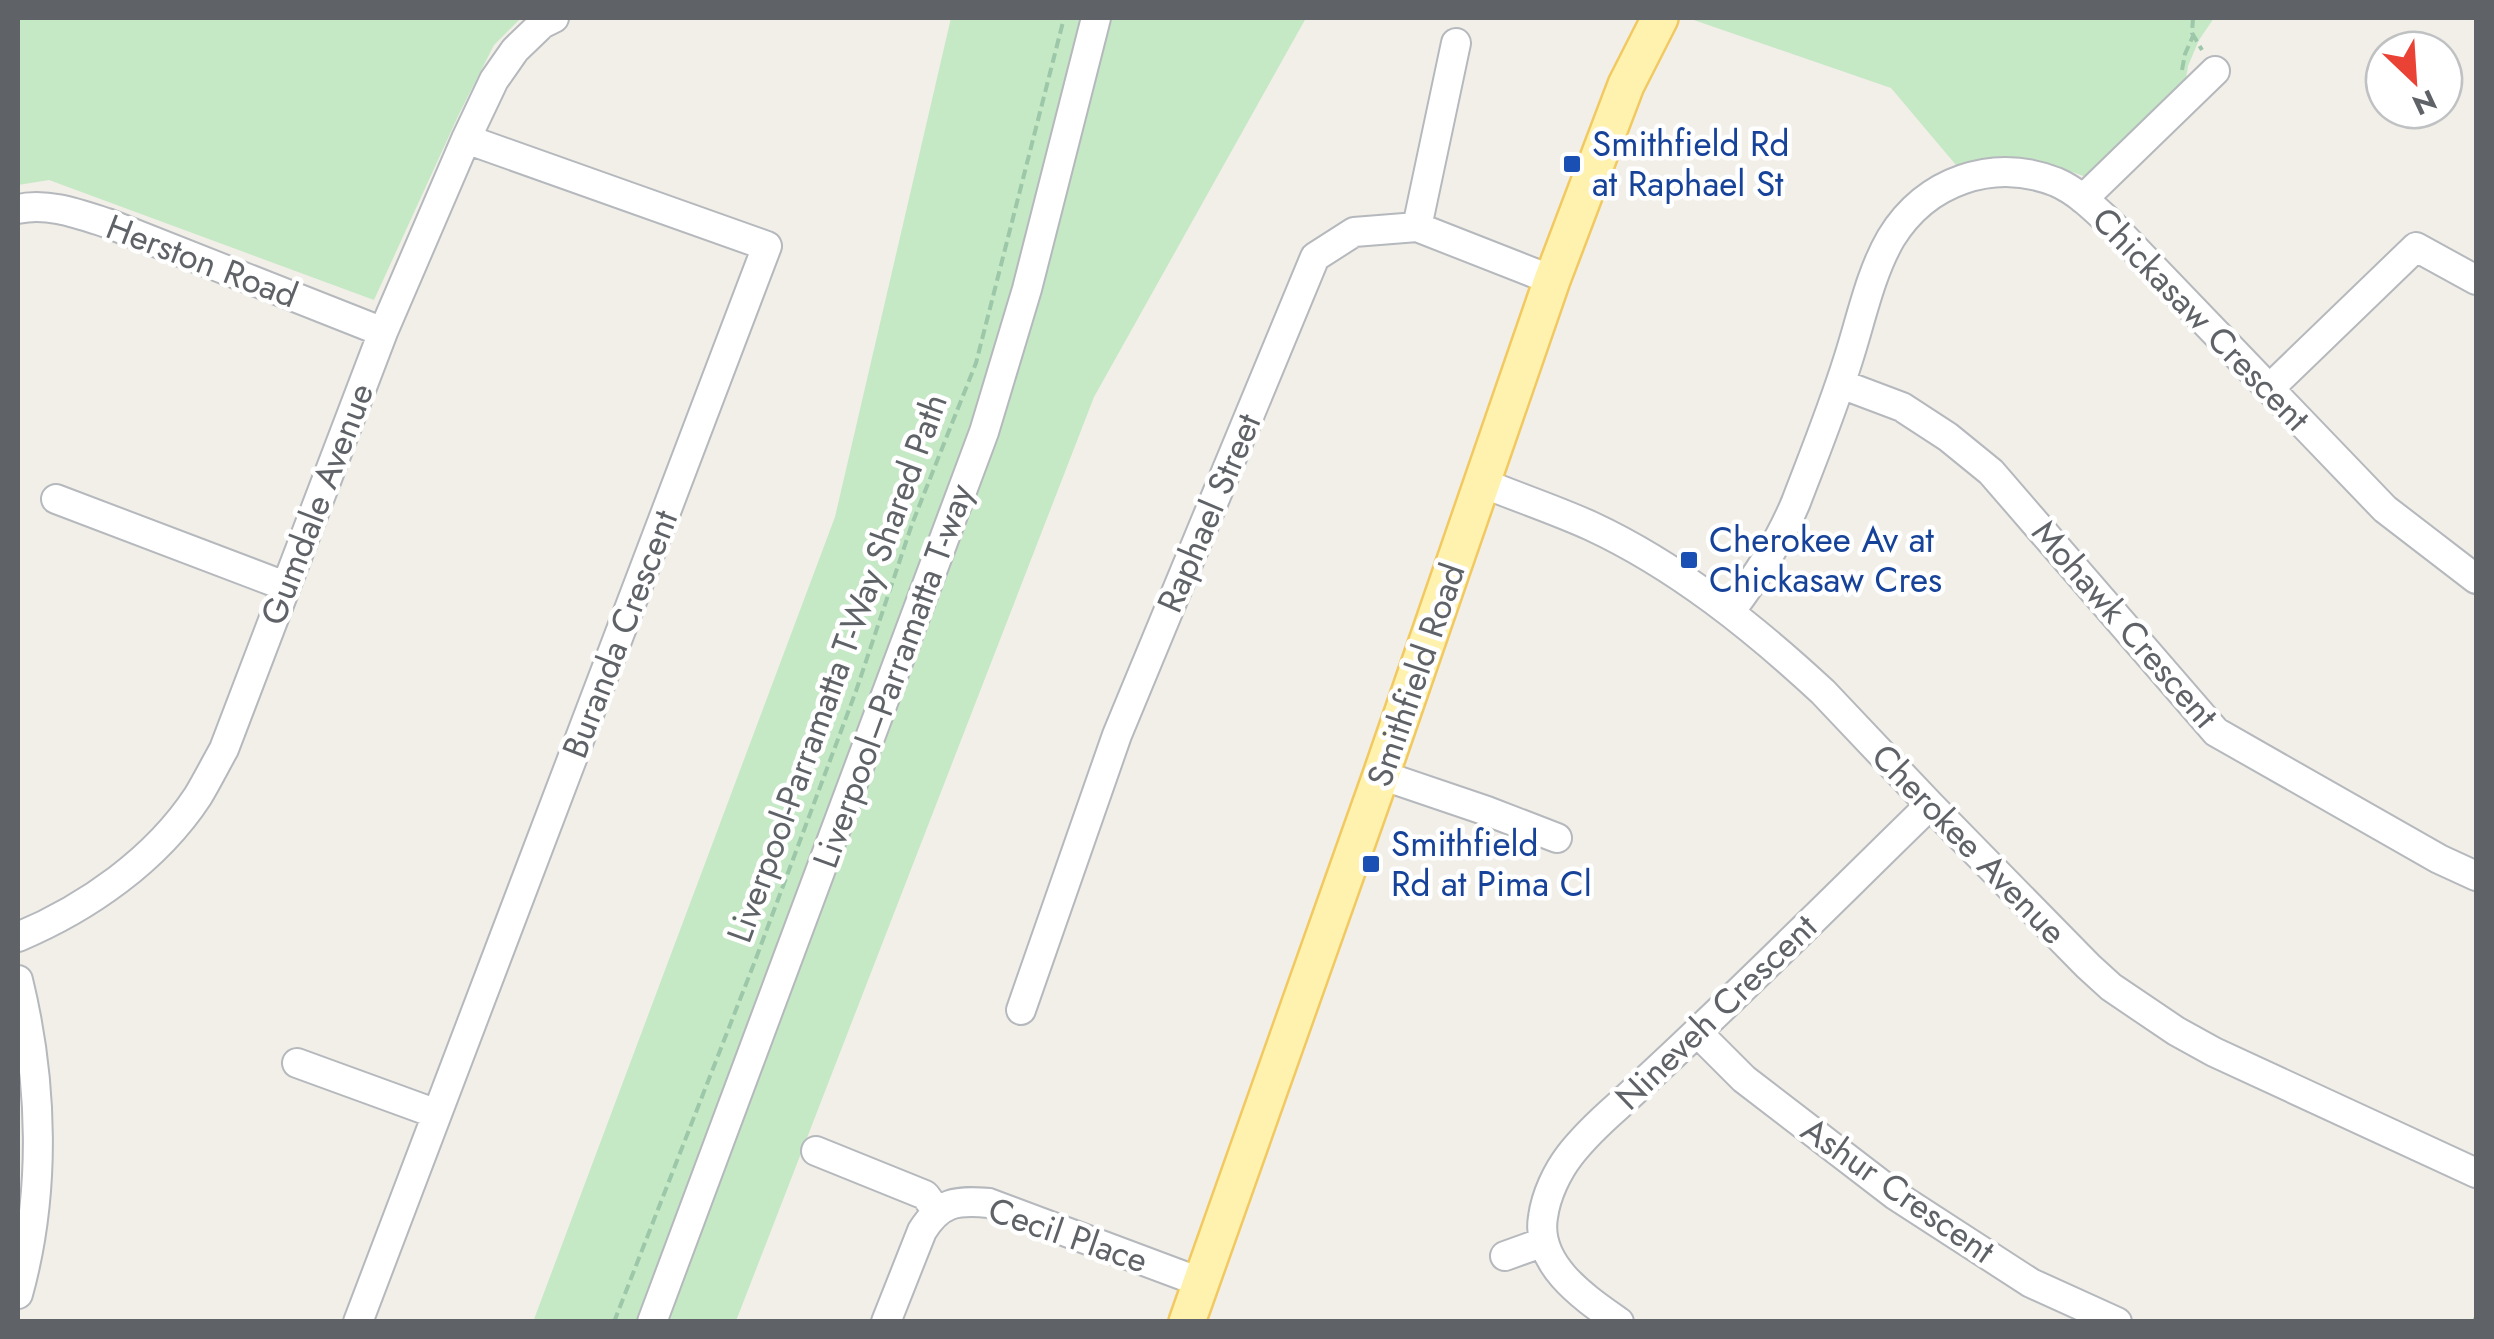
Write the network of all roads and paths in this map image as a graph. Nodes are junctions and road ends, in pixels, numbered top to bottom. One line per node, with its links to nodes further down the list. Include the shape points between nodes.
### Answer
1 (554, 18): 10 (street, Gumdale Avenue, via 515,50)
2 (1064, 18): 42 (path, Liverpool-Parramatta T-Way Shared Path, via 976,363)
3 (1096, 18): 43 (street, Liverpool–Parramatta T-way, via 984,432)
4 (1638, 18): 9 (main road, Smithfield Road)
5 (1660, 18): 9 (main road, Smithfield Road)
6 (2193, 18): 8 (path, via 2194,36)
7 (1456, 43): 13 (street)
8 (2214, 70): 11 (street)
9 (1626, 85): 14 (main road, Smithfield Road)
10 (466, 138): 16 (street, Gumdale Avenue); 33 (street, Buranda Crescent, via 768,246)
11 (2083, 199): 17 (street, Chickasaw Crescent, via 2056,182 2011,172 1965,177 1934,192 1892,236); 18 (street, Chickasaw Crescent)
12 (18, 209): 16 (street, Herston Road, via 61,210 107,223)
13 (1417, 227): 14 (street, Raphael Street); 30 (street, Raphael Street, via 1354,232 1315,256 1116,735)
14 (1552, 280): 19 (main road, Smithfield Road)
15 (2476, 280): 18 (street, via 2416,247)
16 (383, 332): 22 (street, Gumdale Avenue)
17 (1841, 384): 23 (street, Chickasaw Crescent, via 1794,507 1764,567); 27 (street, Mohawk Crescent, via 1902,406 1990,472 2216,732)
18 (2270, 388): 21 (street, Chickasaw Crescent, via 2385,509)
19 (1483, 483): 23 (street, Cherokee Avenue, via 1608,535); 24 (main road, Smithfield Road)
20 (56, 499): 22 (street)
21 (2476, 579)
22 (285, 586): 28 (street, Gumdale Avenue, via 224,749 197,798 164,840 121,878)
23 (1730, 612): 25 (street, Cherokee Avenue, via 1823,692)
24 (1381, 776): 26 (street); 39 (main road, Smithfield Road)
25 (1930, 805): 31 (street, Nineveh Crescent); 35 (street, Cherokee Avenue, via 2088,966 2138,1006 2214,1052)
26 (1557, 838)
27 (2476, 876)
28 (18, 937)
29 (18, 980): 40 (street, via 33,1063 37,1147)
30 (1021, 1010)
31 (1697, 1032): 37 (street, Nineveh Crescent, via 1570,1155 1542,1219); 47 (street, Ashur Crescent, via 1744,1079 1895,1194 2032,1283)
32 (297, 1064): 33 (street)
33 (437, 1114): 41 (street, Buranda Crescent)
34 (816, 1151): 36 (street, via 925,1195)
35 (2476, 1173)
36 (937, 1211): 39 (street, Cecil Place, via 965,1201 989,1203); 44 (street, Cecil Place)
37 (1544, 1242): 38 (street); 46 (street, via 1566,1279)
38 (1505, 1256)
39 (1200, 1282): 45 (main road, Smithfield Road)
40 (18, 1294)
41 (358, 1322)
42 (614, 1322)
43 (652, 1322)
44 (886, 1322)
45 (1187, 1322)
46 (1618, 1322)
47 (2117, 1322)

